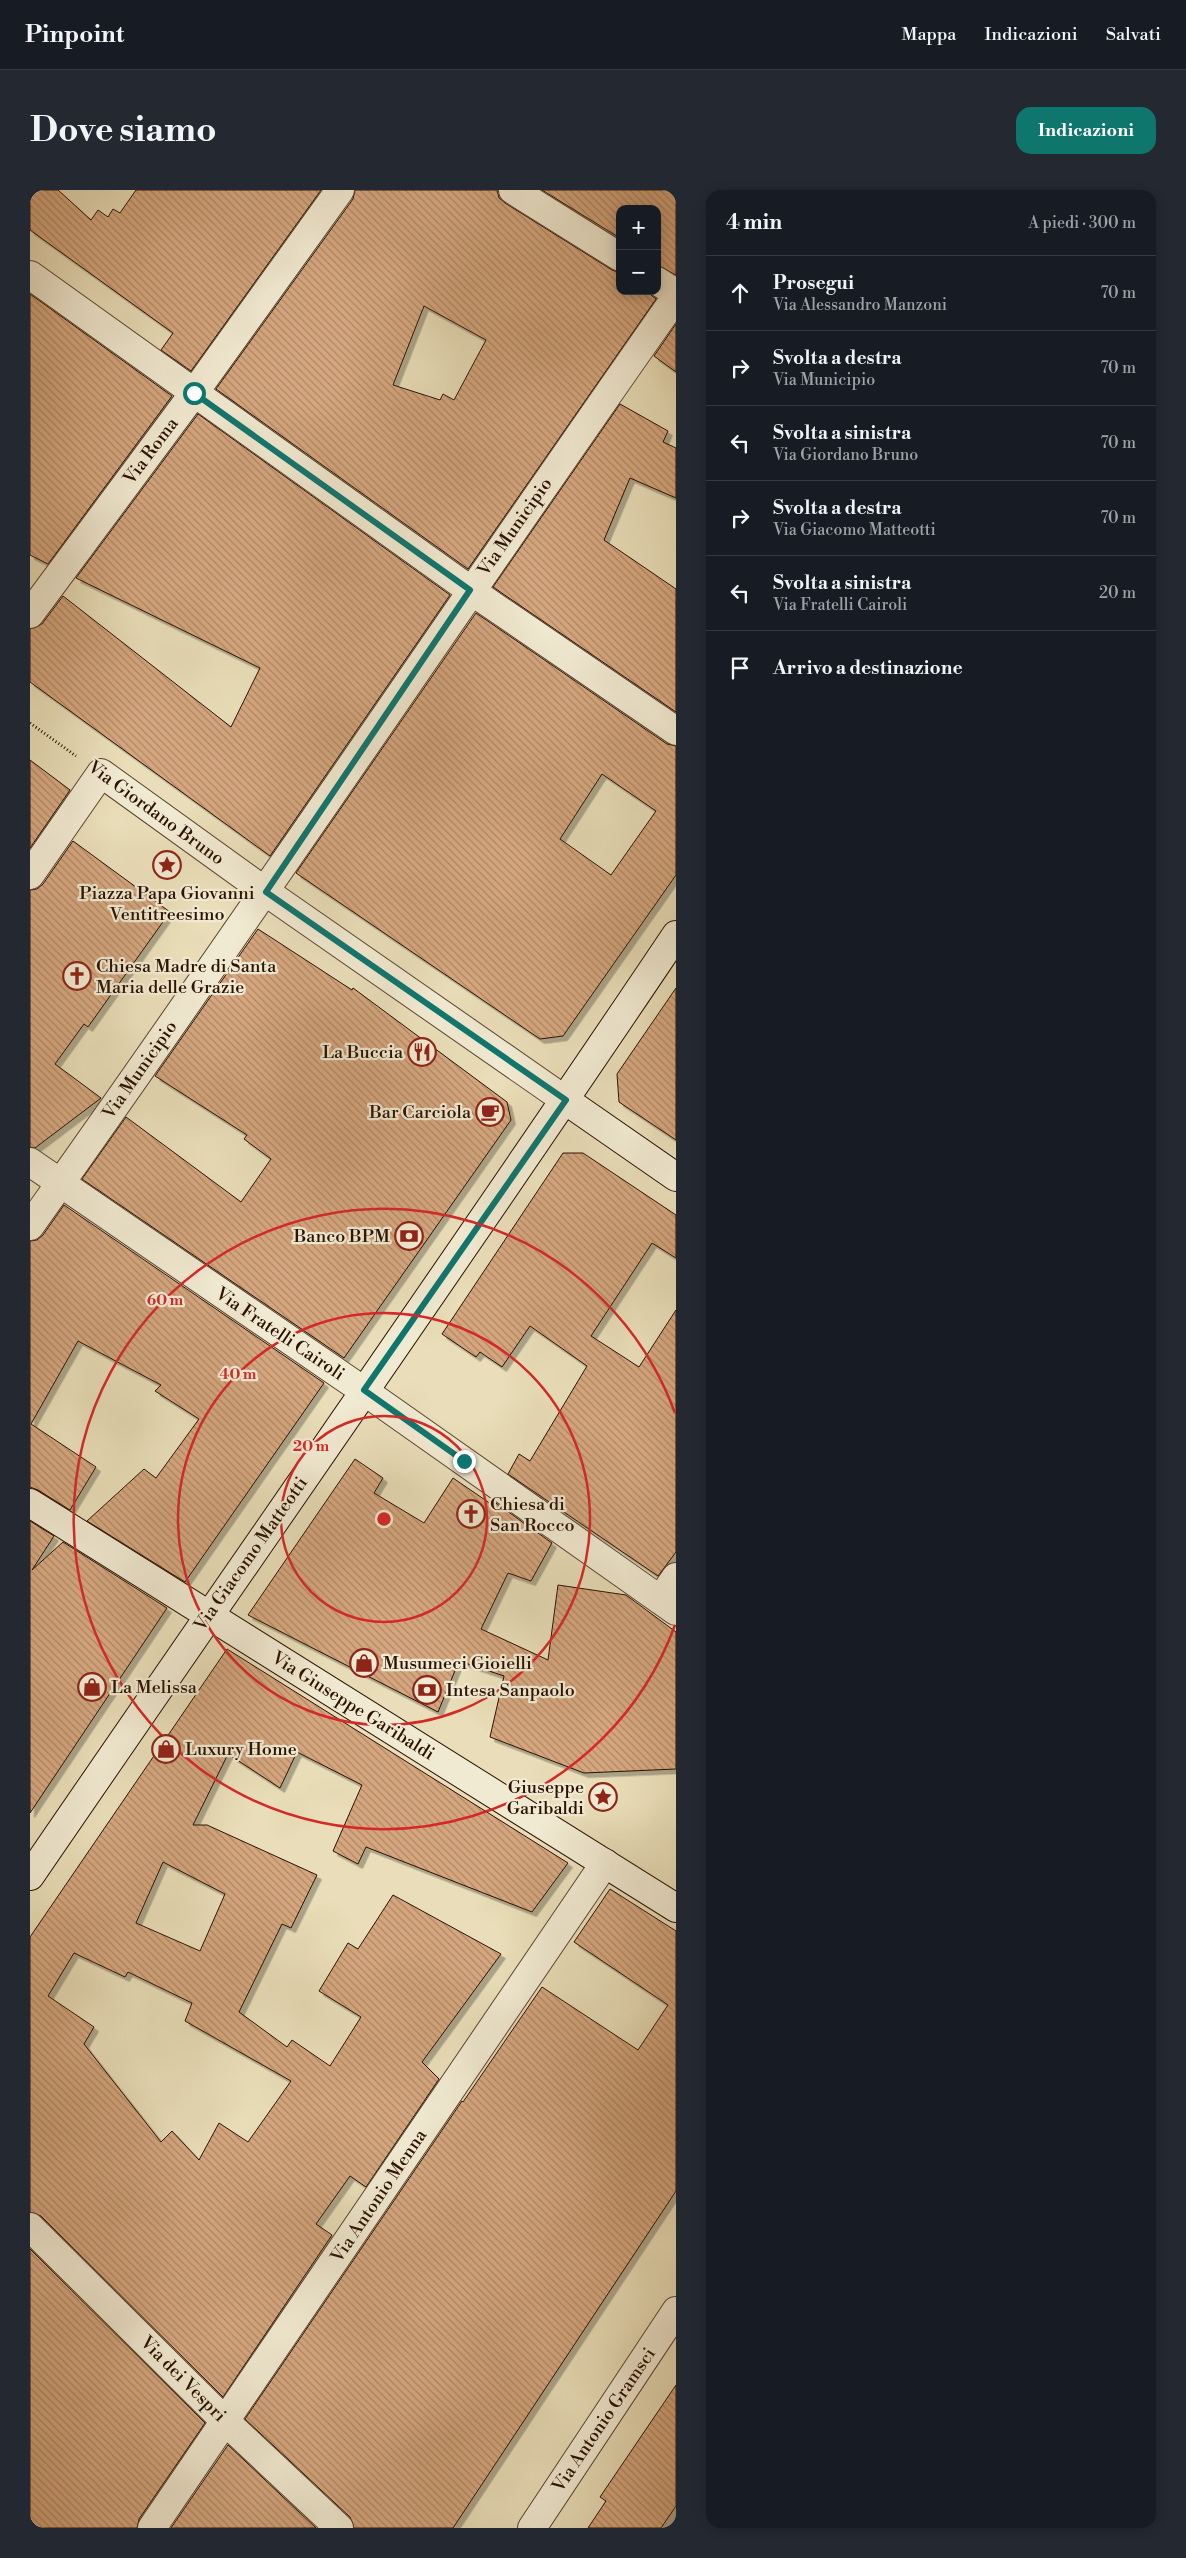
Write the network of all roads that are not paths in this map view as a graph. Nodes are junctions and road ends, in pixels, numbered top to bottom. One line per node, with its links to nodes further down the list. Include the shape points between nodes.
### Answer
1 (340, 190): 8 (street, Via Roma)
2 (513, 190): 3 (street)
3 (616, 254)
4 (30, 275): 8 (street)
5 (661, 284): 6 (street)
6 (676, 293)
7 (676, 297): 9 (street, Via Municipio)
8 (194, 393): 9 (street); 10 (street, Via Roma)
9 (470, 590): 11 (street); 13 (street, Via Municipio)
10 (30, 614)
11 (676, 731)
12 (30, 875): 13 (street, Via Giordano Bruno, via 101,773)
13 (266, 892): 15 (street, Via Giordano Bruno); 18 (street, Via Municipio)
14 (676, 935): 15 (street, Via Giacomo Matteotti)
15 (566, 1100): 17 (street, Via Giordano Bruno); 20 (street, Via Giacomo Matteotti)
16 (30, 1162): 18 (street, Via Fratelli Cairoli)
17 (676, 1177)
18 (60, 1184): 19 (street, Via Municipio); 20 (street, Via Fratelli Cairoli)
19 (30, 1226)
20 (364, 1390): 23 (street, Via Fratelli Cairoli); 24 (street, Via Giacomo Matteotti)
21 (30, 1503): 24 (street, Via Giuseppe Garibaldi)
22 (676, 1577): 23 (street)
23 (668, 1606)
24 (208, 1615): 25 (street, Via Giuseppe Garibaldi); 26 (street, Via Giacomo Matteotti)
25 (605, 1863): 27 (street, Via Giuseppe Garibaldi); 30 (street, Via Antonio Menna)
26 (30, 1876)
27 (676, 1908)
28 (30, 2227): 30 (street, Via dei Vespri)
29 (676, 2311): 33 (street, Via Antonio Gramsci)
30 (225, 2421): 31 (street, Via Antonio Menna); 32 (street, Via dei Vespri)
31 (152, 2528)
32 (339, 2528)
33 (532, 2528)

